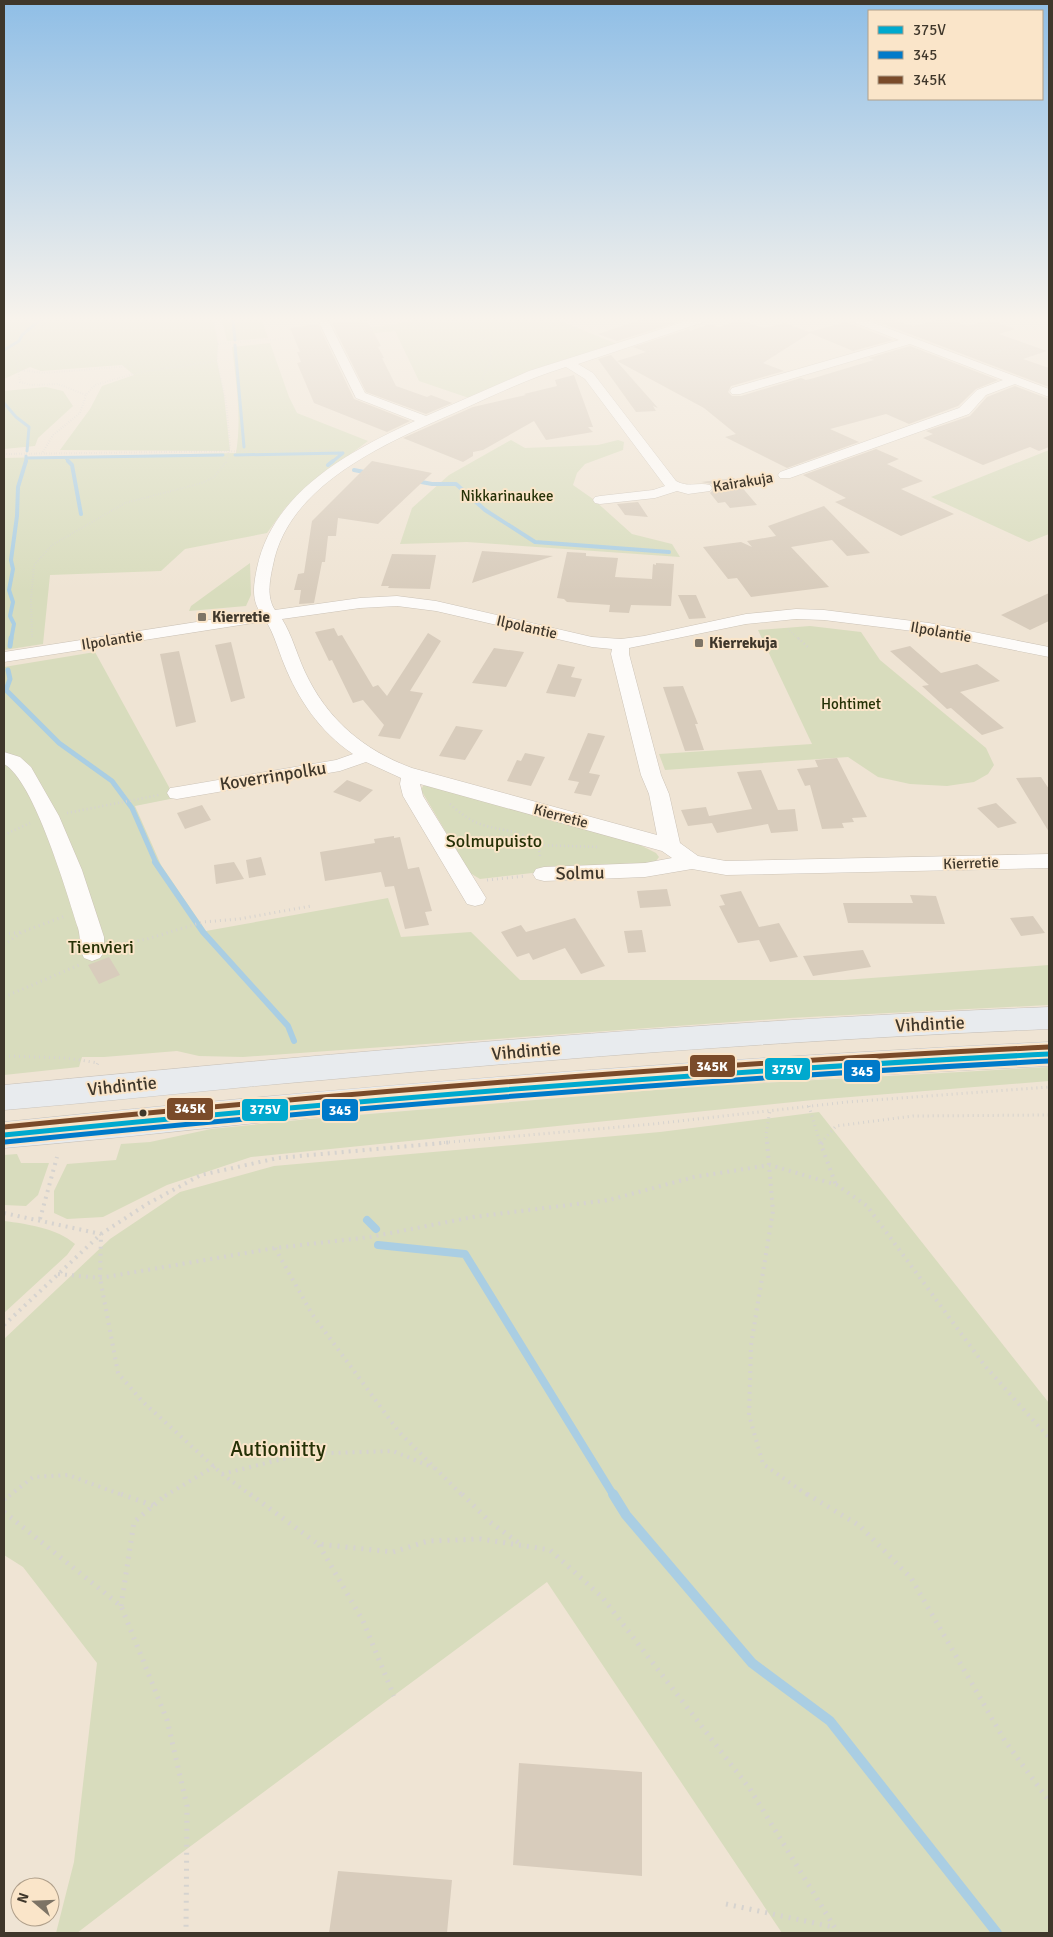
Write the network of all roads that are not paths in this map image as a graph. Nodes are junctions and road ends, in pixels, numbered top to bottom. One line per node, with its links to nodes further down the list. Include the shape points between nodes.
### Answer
1 (400, 410): 5 (street)
2 (448, 410): 5 (street, Kierretie)
3 (615, 410): 7 (street)
4 (966, 410): 6 (street, Kairakuja)
5 (425, 420): 10 (street, Kierretie, via 336,469 283,520 272,540 262,579 264,606)
6 (785, 475)
7 (676, 487): 8 (street, Kairakuja, via 688,490); 9 (street, Kairakuja, via 655,494)
8 (705, 488)
9 (600, 500)
10 (272, 615): 11 (street, Ilpolantie, via 397,601 592,642); 13 (street, Ilpolantie); 14 (street, Kierretie, via 312,705 327,723)
11 (621, 644): 12 (street, Ilpolantie, via 746,619 796,614 929,628); 18 (street, via 620,654)
12 (1049, 652)
13 (4, 657)
14 (368, 755): 16 (street, Kierretie); 17 (street, Koverrinpolku, via 340,765)
15 (4, 758): 23 (street, via 24,771 49,816 92,937)
16 (411, 779): 18 (street, Kierretie); 22 (street, via 413,796)
17 (177, 793)
18 (670, 846): 20 (street, Kierretie)
19 (1049, 861): 20 (street, Kierretie, via 736,868)
20 (692, 862): 21 (street, Solmu, via 644,870)
21 (540, 874)
22 (471, 892)
23 (92, 950)
24 (1049, 1018): 26 (main road, Vihdintie, via 616,1044 276,1071)
25 (1049, 1054): 27 (main road, Vihdintie, via 614,1080 268,1108)
26 (4, 1098)
27 (4, 1135)

